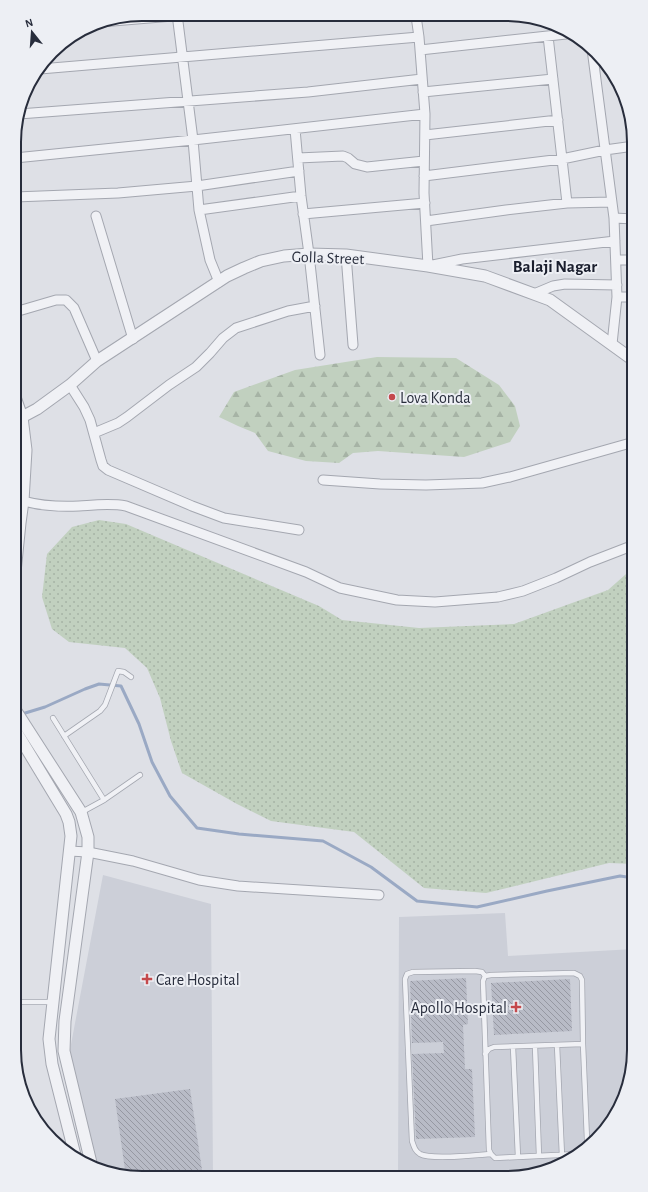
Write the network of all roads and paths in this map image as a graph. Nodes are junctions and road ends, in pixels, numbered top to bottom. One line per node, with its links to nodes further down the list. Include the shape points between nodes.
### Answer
1 (178, 21): 7 (street)
2 (417, 21): 5 (street)
3 (562, 34): 4 (street)
4 (548, 36): 6 (street); 11 (street)
5 (419, 37): 6 (street); 7 (street)
6 (420, 50): 10 (street)
7 (182, 58): 9 (street); 13 (street)
8 (593, 58): 21 (street)
9 (46, 69)
10 (422, 79): 12 (street); 13 (street, via 308,92)
11 (553, 79): 12 (street); 16 (street)
12 (423, 92): 15 (street)
13 (188, 101): 14 (street); 19 (street)
14 (24, 114)
15 (425, 114): 17 (street); 18 (street)
16 (558, 120): 18 (street); 24 (street)
17 (295, 129): 19 (street); 23 (street)
18 (424, 135): 25 (street)
19 (193, 140): 22 (street); 28 (street)
20 (627, 147): 21 (street)
21 (605, 150): 24 (street); 31 (street)
22 (21, 157)
23 (298, 158): 25 (street, via 343,156 355,164 367,167); 26 (street)
24 (562, 159): 27 (street); 33 (street)
25 (424, 161): 27 (street)
26 (299, 171): 28 (street); 29 (street)
27 (424, 176): 32 (street)
28 (197, 186): 30 (street, via 118,194); 34 (street)
29 (301, 196): 34 (street); 35 (street)
30 (21, 197)
31 (612, 202): 33 (street); 37 (street)
32 (425, 203): 35 (street); 39 (street)
33 (567, 203): 39 (street)
34 (199, 210): 46 (street, via 210,260)
35 (304, 214): 41 (street)
36 (96, 216): 53 (street)
37 (614, 218): 38 (street); 40 (street)
38 (627, 219)
39 (426, 221): 45 (street)
40 (615, 241): 43 (street); 45 (street, via 462,259)
41 (309, 254): 42 (street, Golla Street); 46 (street, Golla Street, via 261,261); 51 (street)
42 (346, 255): 45 (street, Golla Street); 55 (street)
43 (616, 260): 44 (street); 47 (street)
44 (627, 260)
45 (428, 266): 48 (street, Golla Street, via 485,276)
46 (219, 282): 53 (street, Golla Street)
47 (617, 285): 48 (street, via 566,284); 49 (street)
48 (534, 294): 54 (street, Golla Street, via 550,300)
49 (617, 297): 50 (street); 54 (street)
50 (627, 297)
51 (315, 306): 57 (street); 61 (street, via 288,311 236,328 196,367 118,423)
52 (21, 310): 58 (street, via 56,300 66,300 74,308)
53 (133, 338): 58 (street, Golla Street)
54 (612, 344): 56 (street, Golla Street)
55 (353, 345)
56 (627, 354)
57 (320, 355)
58 (97, 361): 59 (street, Golla Street)
59 (70, 385): 60 (street, Golla Street); 61 (street, via 84,406)
60 (22, 417): 64 (street)
61 (94, 433): 68 (street, via 103,466 116,474 224,518)
62 (627, 444): 65 (street, via 510,478 482,483 426,485)
63 (21, 450): 64 (street)
64 (26, 450): 66 (street)
65 (323, 480)
66 (24, 502): 67 (street); 69 (street, via 55,506 126,506 306,572 340,588 397,600 435,602 504,596 523,591)
67 (21, 511)
68 (299, 530)
69 (627, 548)
70 (131, 677): 74 (lane, via 118,671 100,712)
71 (53, 718): 74 (lane)
72 (21, 729): 77 (street)
73 (21, 731): 78 (street, via 70,822)
74 (64, 736): 76 (lane)
75 (140, 775): 76 (lane)
76 (104, 800): 77 (lane)
77 (80, 812): 79 (street, via 88,837)
78 (69, 851): 79 (street); 83 (street)
79 (88, 852): 80 (street, via 133,861 199,880 238,886); 95 (street, via 65,1021 64,1051)
80 (379, 895)
81 (485, 976): 84 (lane, via 574,973 580,976); 88 (lane); 91 (lane, via 482,972 475,971 413,972 407,974 405,979 412,1141 415,1151 433,1157)
82 (21, 1002): 83 (lane)
83 (53, 1002): 90 (street, via 50,1038 52,1064)
84 (583, 1044): 85 (lane); 89 (lane)
85 (557, 1045): 86 (lane); 93 (lane)
86 (535, 1046): 87 (lane); 92 (lane)
87 (514, 1047): 88 (lane, via 494,1047); 94 (lane)
88 (485, 1054): 91 (lane)
89 (587, 1140)
90 (74, 1150)
91 (491, 1154): 94 (lane, via 495,1158)
92 (539, 1156): 93 (lane); 94 (lane)
93 (562, 1156)
94 (518, 1157)
95 (90, 1160)

